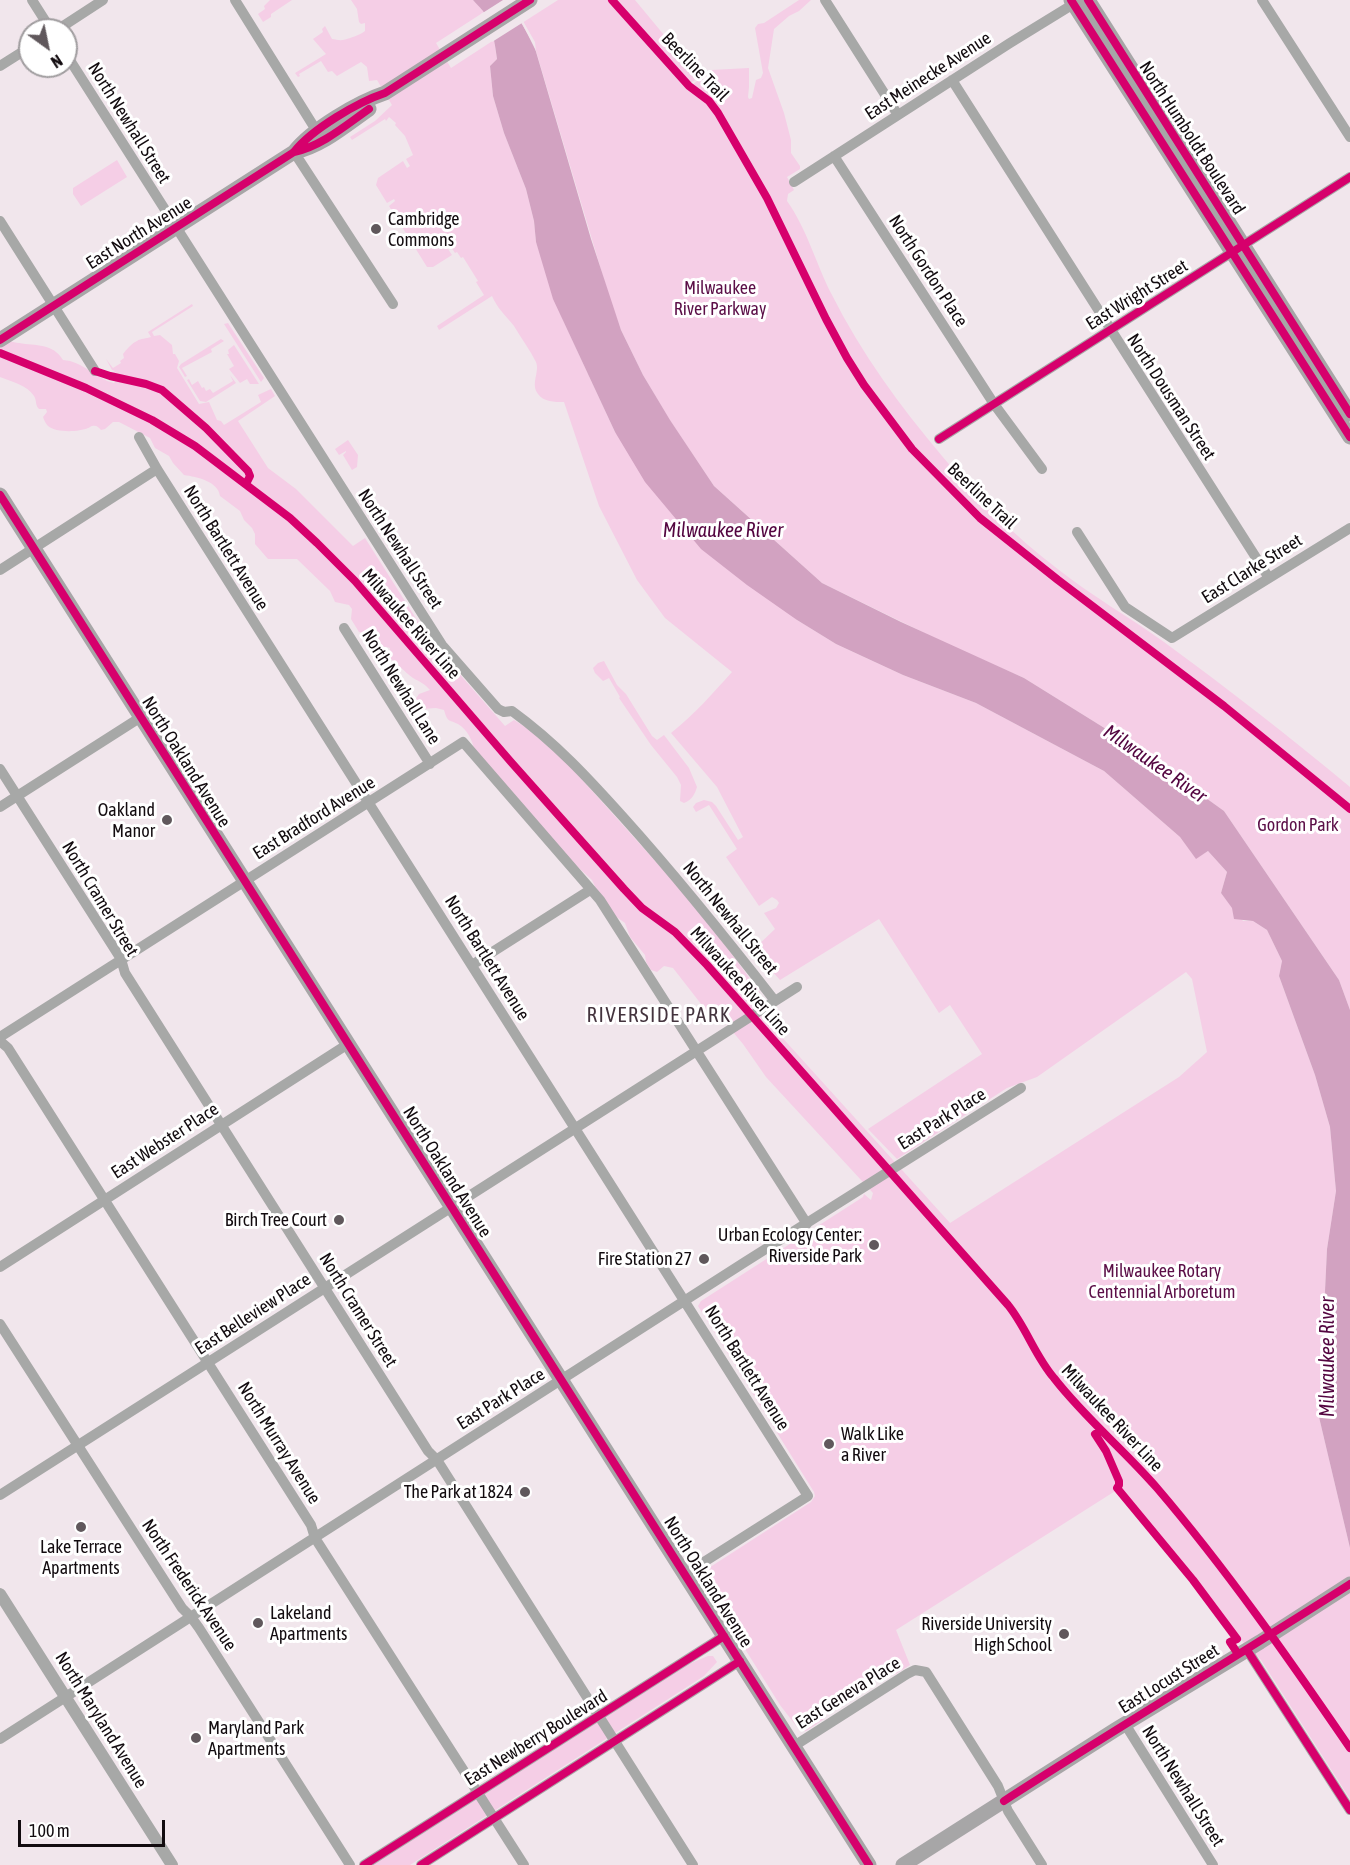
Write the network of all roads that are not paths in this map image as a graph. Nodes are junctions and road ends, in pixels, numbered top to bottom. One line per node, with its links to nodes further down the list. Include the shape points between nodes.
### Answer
1 (32, 0): 8 (street)
2 (103, 0): 9 (street)
3 (235, 0): 16 (street)
4 (530, 0): 14 (main road, East North Avenue)
5 (825, 0): 15 (street)
6 (1262, 0): 17 (street)
7 (1078, 1): 13 (street, East Meinecke Avenue); 24 (main road, North Humboldt Boulevard)
8 (43, 18)
9 (75, 18)
10 (18, 55): 11 (street)
11 (0, 66)
12 (78, 73): 23 (street, North Newhall Street)
13 (952, 80): 15 (street, East Meinecke Avenue); 27 (street, North Dousman Street)
14 (385, 93): 16 (main road, East North Avenue); 18 (main road, East North Avenue, via 340,130 308,149)
15 (898, 115): 19 (street, East Meinecke Avenue)
16 (316, 130): 18 (main road, East North Avenue)
17 (1350, 137)
18 (294, 152): 23 (main road, East North Avenue); 25 (street)
19 (834, 156): 21 (street, East Meinecke Avenue); 30 (street, North Gordon Place)
20 (1350, 177): 24 (street, East Wright Street)
21 (794, 182)
22 (0, 221): 26 (street)
23 (176, 228): 26 (main road, East North Avenue); 55 (street, North Newhall Street, via 442,645 498,709 512,711 577,766 682,884)
24 (1238, 249): 27 (street, East Wright Street); 31 (main road, North Humboldt Boulevard); 33 (main road, North Humboldt Boulevard)
25 (393, 304)
26 (53, 306): 28 (main road, East North Avenue); 29 (street)
27 (1110, 330): 30 (street, East Wright Street); 42 (street, North Dousman Street)
28 (2, 339)
29 (95, 371)
30 (994, 404): 34 (street, East Wright Street); 36 (street, North Gordon Place)
31 (1350, 414)
32 (139, 437): 35 (street, North Bartlett Avenue)
33 (1350, 437)
34 (939, 439)
35 (157, 469): 40 (street); 48 (street, North Bartlett Avenue)
36 (1042, 469)
37 (0, 495): 40 (main road, North Oakland Avenue)
38 (1350, 528): 42 (street, East Clarke Street)
39 (1077, 532): 42 (street, East Clarke Street, via 1125,607 1172,638)
40 (34, 548): 41 (street); 44 (main road, North Oakland Avenue)
41 (0, 570)
42 (1269, 578)
43 (344, 628): 45 (street, North Newhall Lane)
44 (141, 717): 47 (street); 50 (main road, North Oakland Avenue)
45 (430, 764): 48 (street, East Bradford Avenue); 51 (street, East Bradford Avenue, via 463,742)
46 (0, 769): 47 (street, North Cramer Street)
47 (17, 796): 49 (street); 52 (street, North Cramer Street)
48 (369, 802): 50 (street, East Bradford Avenue); 53 (street, North Bartlett Avenue)
49 (0, 807)
50 (244, 881): 52 (street, East Bradford Avenue); 57 (main road, North Oakland Avenue)
51 (590, 890): 53 (street); 58 (street)
52 (121, 959): 56 (street, East Bradford Avenue); 60 (street, North Cramer Street, via 125,973)
53 (472, 965): 61 (street, North Bartlett Avenue)
54 (797, 987): 55 (street, East Belleview Place)
55 (775, 1001): 58 (street, East Belleview Place)
56 (0, 1039): 62 (street, North Murray Avenue)
57 (348, 1044): 60 (street, East Webster Place); 63 (main road, North Oakland Avenue)
58 (697, 1050): 61 (street, East Belleview Place); 64 (street)
59 (1021, 1088): 64 (street, East Park Place)
60 (221, 1125): 62 (street, East Webster Place); 66 (street, North Cramer Street)
61 (574, 1128): 63 (street, East Belleview Place); 67 (street, North Bartlett Avenue)
62 (104, 1200): 65 (street, East Webster Place); 69 (street, North Murray Avenue)
63 (452, 1207): 66 (street, East Belleview Place); 70 (main road, North Oakland Avenue)
64 (807, 1224): 67 (street, East Park Place)
65 (0, 1267)
66 (324, 1288): 69 (street, East Belleview Place); 72 (street, North Cramer Street)
67 (685, 1301): 70 (street, East Park Place); 75 (street, North Bartlett Avenue, via 808,1496)
68 (0, 1324): 71 (street, North Frederick Avenue)
69 (208, 1362): 71 (street, East Belleview Place); 74 (street, North Murray Avenue, via 311,1525)
70 (562, 1380): 72 (street, East Park Place); 75 (main road, North Oakland Avenue)
71 (78, 1446): 73 (street, East Belleview Place); 78 (street, North Frederick Avenue, via 182,1608)
72 (437, 1460): 74 (street, East Park Place); 83 (street, North Cramer Street)
73 (0, 1495)
74 (315, 1539): 78 (street, East Park Place); 88 (street, North Murray Avenue)
75 (685, 1574): 79 (main road, North Oakland Avenue)
76 (1350, 1584): 80 (main road, East Locust Street)
77 (0, 1594): 82 (street, North Maryland Avenue)
78 (192, 1617): 82 (street, East Park Place); 93 (street, North Frederick Avenue)
79 (724, 1635): 81 (main road, North Oakland Avenue); 83 (street, East Newberry Boulevard)
80 (1253, 1646): 84 (main road, East Locust Street); 90 (street)
81 (740, 1660): 86 (street); 87 (main road, North Oakland Avenue)
82 (66, 1698): 85 (street, East Park Place); 92 (street, North Maryland Avenue)
83 (598, 1716): 86 (street, North Cramer Street); 88 (street, East Newberry Boulevard)
84 (1125, 1724): 89 (main road, East Locust Street); 101 (street, North Newhall Street)
85 (0, 1740)
86 (615, 1741): 91 (street); 97 (street, North Cramer Street)
87 (794, 1746): 89 (street, East Geneva Place, via 907,1674 921,1670 930,1676); 98 (main road, North Oakland Avenue)
88 (478, 1792): 91 (street, North Murray Avenue); 94 (street, East Newberry Boulevard)
89 (1004, 1801): 99 (main road, East Locust Street); 100 (street)
90 (1350, 1810)
91 (494, 1818): 95 (street); 96 (street, North Murray Avenue)
92 (172, 1865)
93 (350, 1865)
94 (364, 1865)
95 (421, 1865)
96 (524, 1865)
97 (693, 1865)
98 (869, 1865)
99 (903, 1865)
100 (1042, 1865)
101 (1214, 1865)

